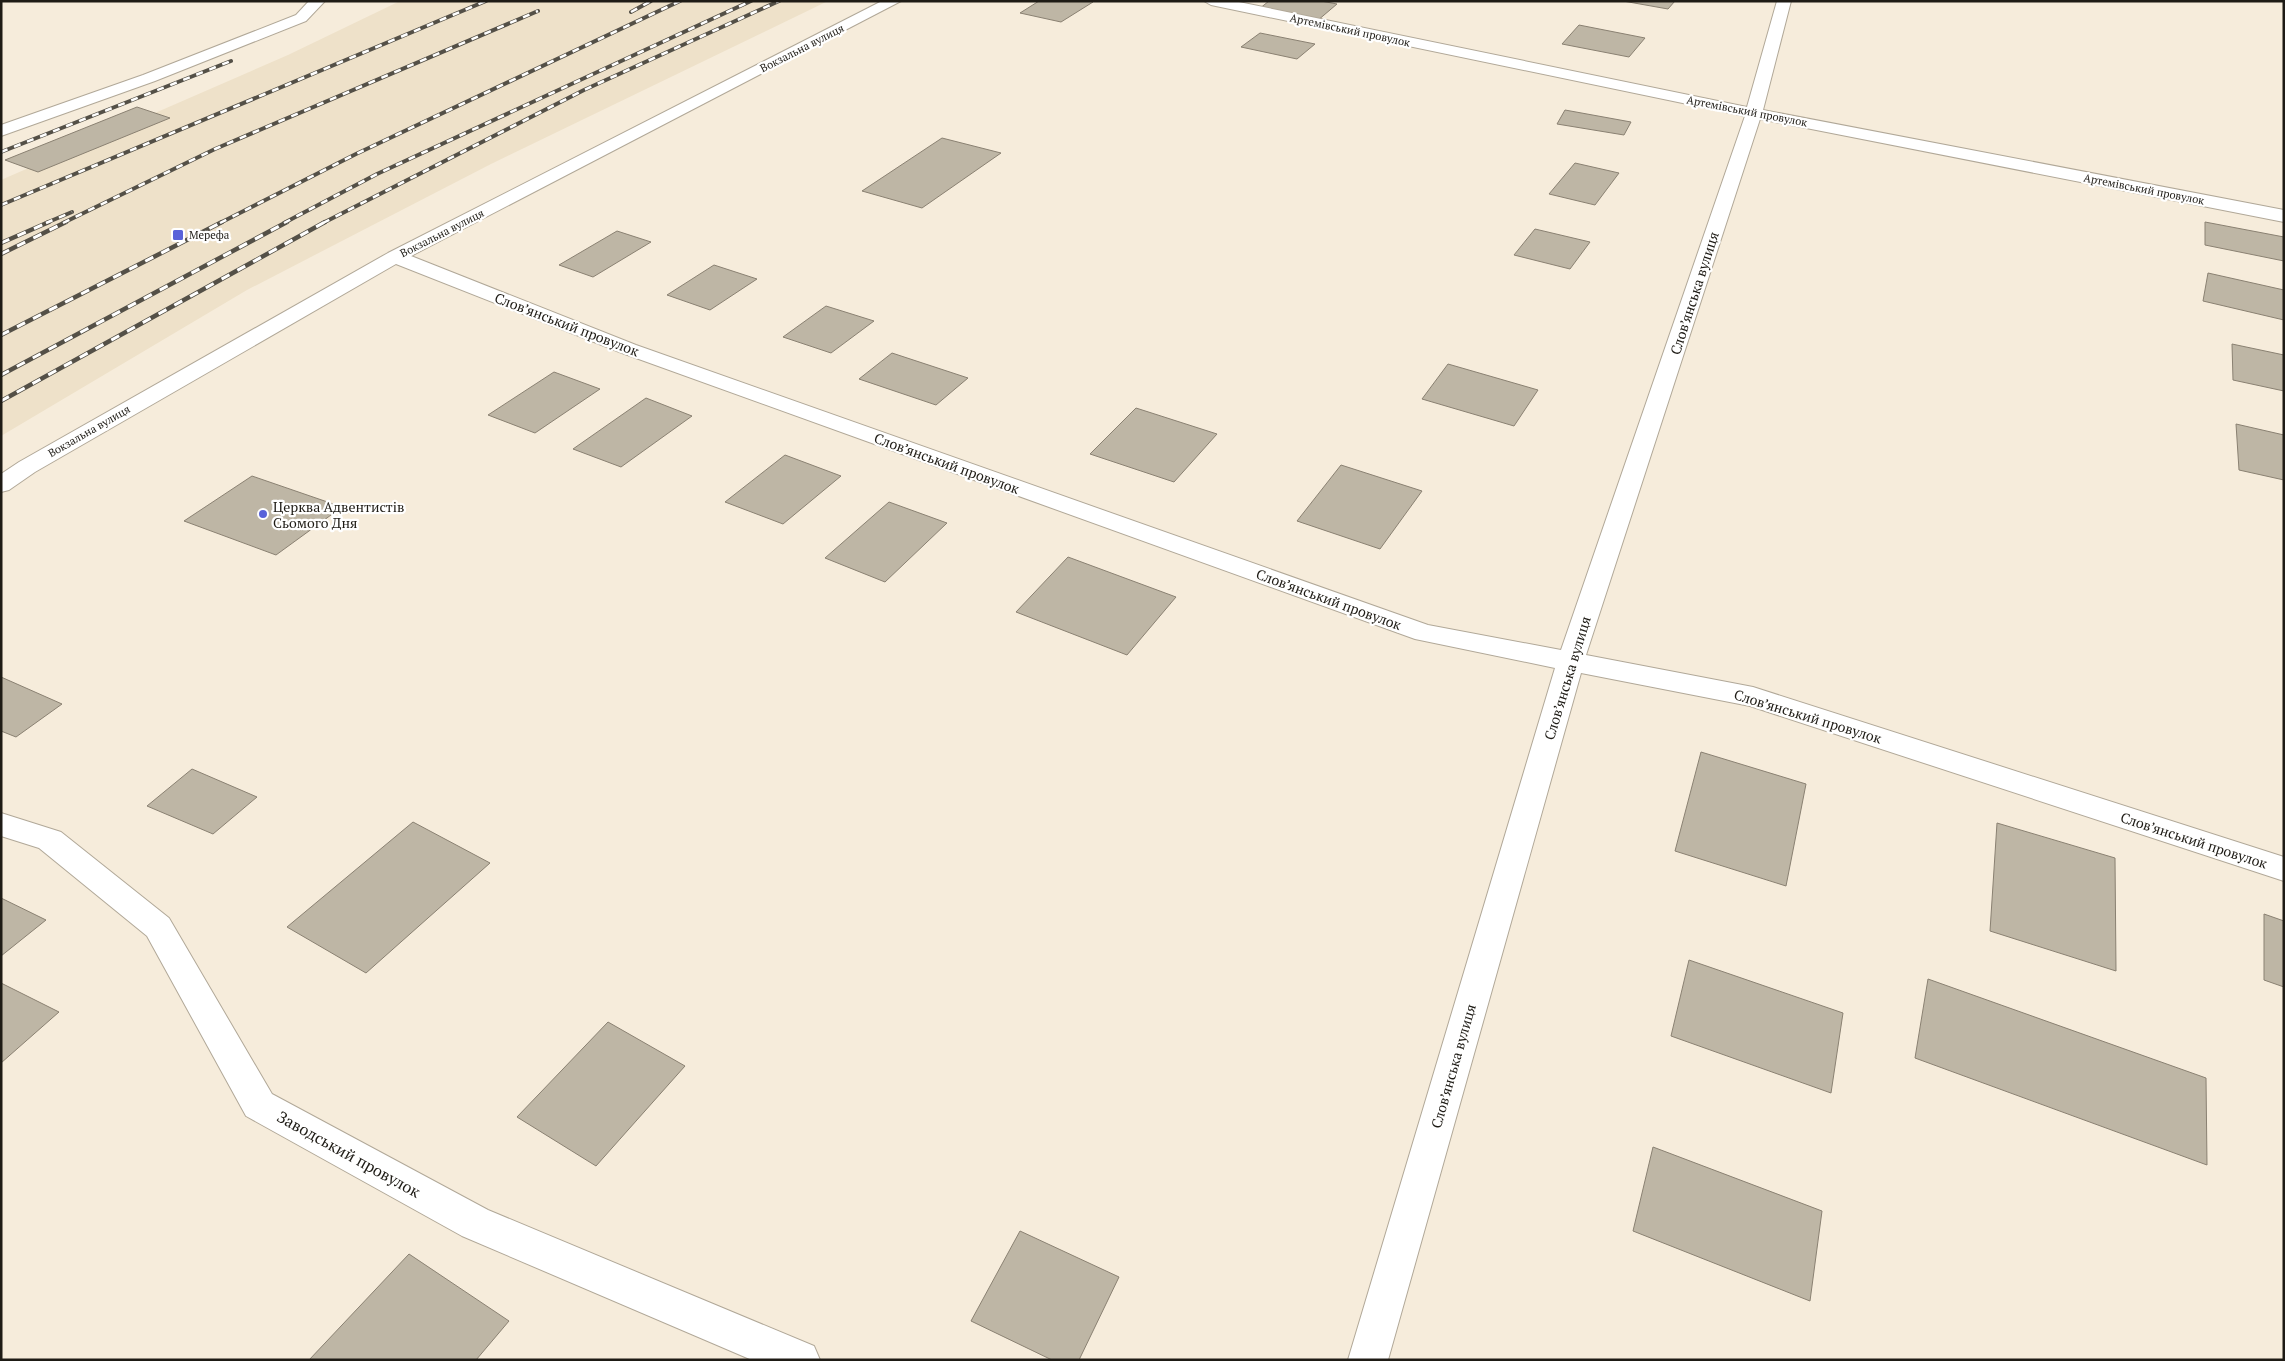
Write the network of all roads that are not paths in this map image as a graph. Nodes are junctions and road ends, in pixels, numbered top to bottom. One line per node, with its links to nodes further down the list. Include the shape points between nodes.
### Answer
1 (318, 1): 6 (street, via 301,18 149,78)
2 (894, 1): 8 (street, Вокзальна вулиця)
3 (1211, 1): 5 (street, Артемівський провулок)
4 (1784, 1): 5 (street, Слов’янська вулиця)
5 (1754, 113): 7 (street, Артемівський провулок); 10 (street, Слов’янська вулиця)
6 (1, 131)
7 (2284, 216)
8 (395, 257): 9 (street, Вокзальна вулиця, via 27,467); 10 (street, Слов’янський провулок, via 629,349 1424,633)
9 (1, 485)
10 (1571, 660): 12 (street, Слов’янський провулок, via 1753,697); 14 (street, Слов’янська вулиця)
11 (1, 824): 13 (street, Заводський провулок, via 50,840 158,928 259,1105 475,1223)
12 (2284, 869)
13 (800, 1360)
14 (1368, 1360)

